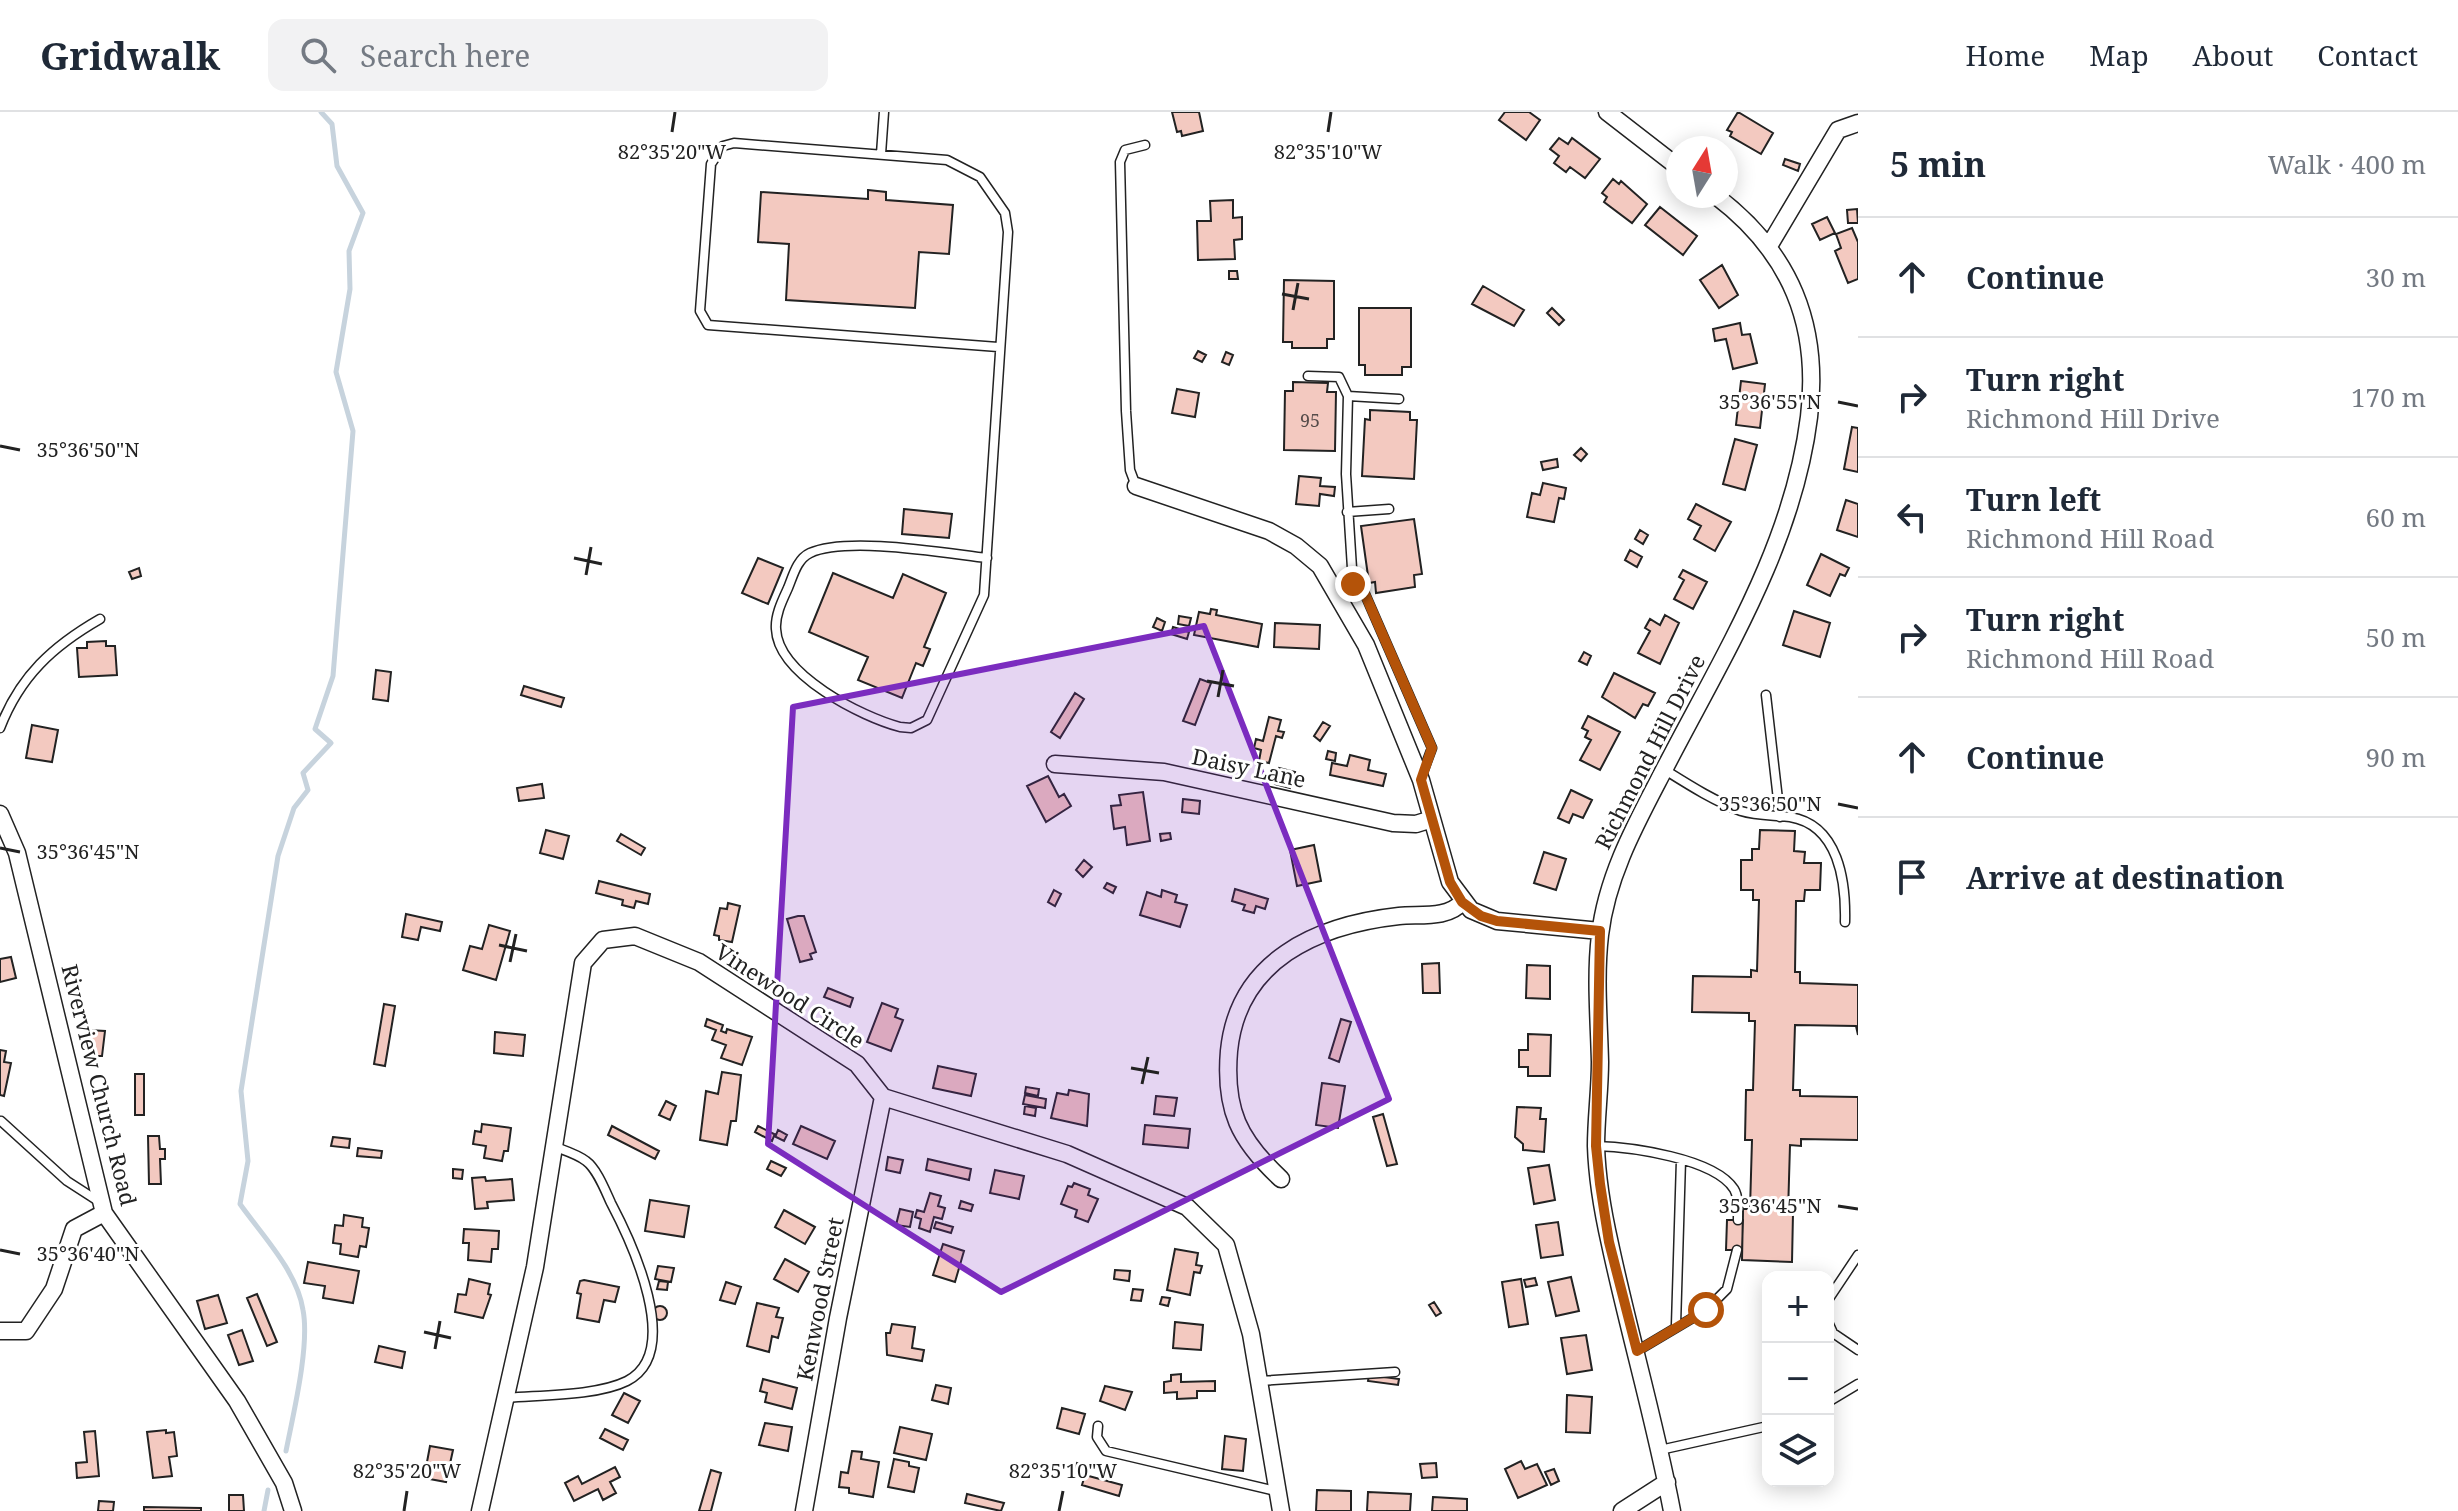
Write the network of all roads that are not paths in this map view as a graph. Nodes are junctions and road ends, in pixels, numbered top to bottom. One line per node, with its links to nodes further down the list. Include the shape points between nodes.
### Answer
1 (884, 112): 5 (lane)
2 (1607, 112): 6 (street)
3 (1858, 123): 8 (street, via 1838,130)
4 (1145, 145): 13 (lane, via 1125,150 1120,162 1126,411)
5 (881, 154): 9 (lane, via 956,163 995,194 1008,232); 9 (lane, via 723,146 711,164 701,318 715,327)
6 (1666, 158)
7 (1729, 208): 8 (street, Richmond Hill Drive)
8 (1769, 246): 23 (street, Richmond Hill Drive, via 1808,330 1813,382 1804,450 1788,517 1760,587)
9 (998, 347): 16 (lane)
10 (1308, 376): 11 (lane, via 1339,377)
11 (1348, 396): 12 (lane); 15 (lane)
12 (1399, 399)
13 (1136, 486): 18 (street, via 1269,531 1320,566)
14 (1389, 509): 15 (lane)
15 (1347, 512): 17 (lane)
16 (987, 558): 16 (lane, via 984,595 935,707 927,720 911,728 889,724 832,698 783,650 775,630 799,563 812,552 869,546)
17 (1353, 584): 18 (lane); 24 (lane, via 1361,585 1432,748)
18 (1337, 594): 24 (street, via 1366,645)
19 (100, 619): 21 (lane, via 43,657 9,705)
20 (1766, 695): 26 (lane)
21 (0, 728)
22 (1055, 764): 27 (street, Daisy Lane, via 1164,772 1393,823)
23 (1664, 769): 26 (lane, via 1743,812); 30 (street, Richmond Hill Drive, via 1613,877)
24 (1421, 780): 27 (street)
25 (0, 814): 37 (street, Riverview Church Road, via 17,853)
26 (1780, 817): 29 (lane, via 1803,821 1832,847 1842,868)
27 (1432, 819): 28 (street, via 1450,882)
28 (1462, 902): 30 (street, via 1497,921); 36 (street, via 1446,913 1378,919 1331,932 1287,952 1250,986 1230,1044 1230,1101 1245,1141)
29 (1845, 922)
30 (1600, 931): 34 (street, Richmond Hill Drive)
31 (883, 1097): 33 (street, Vinewood Circle, via 857,1064 699,962 635,936 603,940 583,963); 48 (street, via 1067,1154 1187,1207 1226,1245); 59 (street, Kenwood Street)
32 (1, 1121): 37 (lane)
33 (553, 1146): 50 (street, Vinewood Circle, via 535,1267); 50 (lane, via 588,1162 630,1240 652,1300 649,1353 627,1381)
34 (1596, 1146): 35 (lane); 46 (street, Richmond Hill Drive, via 1609,1242)
35 (1681, 1160): 38 (lane, via 1724,1179 1735,1190); 42 (lane)
36 (1281, 1179)
37 (103, 1208): 43 (street, via 74,1229 54,1289 26,1331); 57 (street, Riverview Church Road, via 237,1401 284,1483)
38 (1738, 1220)
39 (1737, 1250): 42 (lane, via 1727,1289 1706,1310)
40 (1858, 1255): 41 (lane)
41 (1834, 1291)
42 (1676, 1325): 46 (lane)
43 (0, 1331)
44 (1834, 1334): 45 (lane)
45 (1858, 1350)
46 (1637, 1351): 54 (street, Richmond Hill Drive)
47 (1395, 1372): 48 (lane)
48 (1259, 1381): 56 (street)
49 (1858, 1384): 51 (lane)
50 (505, 1398): 58 (street, Vinewood Circle)
51 (1834, 1398)
52 (1098, 1426): 56 (lane, via 1097,1437 1106,1451)
53 (1762, 1427): 54 (lane)
54 (1659, 1451): 55 (street, Richmond Hill Drive)
55 (1667, 1482): 61 (street); 62 (street, Richmond Hill Drive)
56 (1279, 1491): 60 (street)
57 (293, 1511)
58 (480, 1511)
59 (804, 1511)
60 (1281, 1511)
61 (1622, 1511)
62 (1672, 1511)

